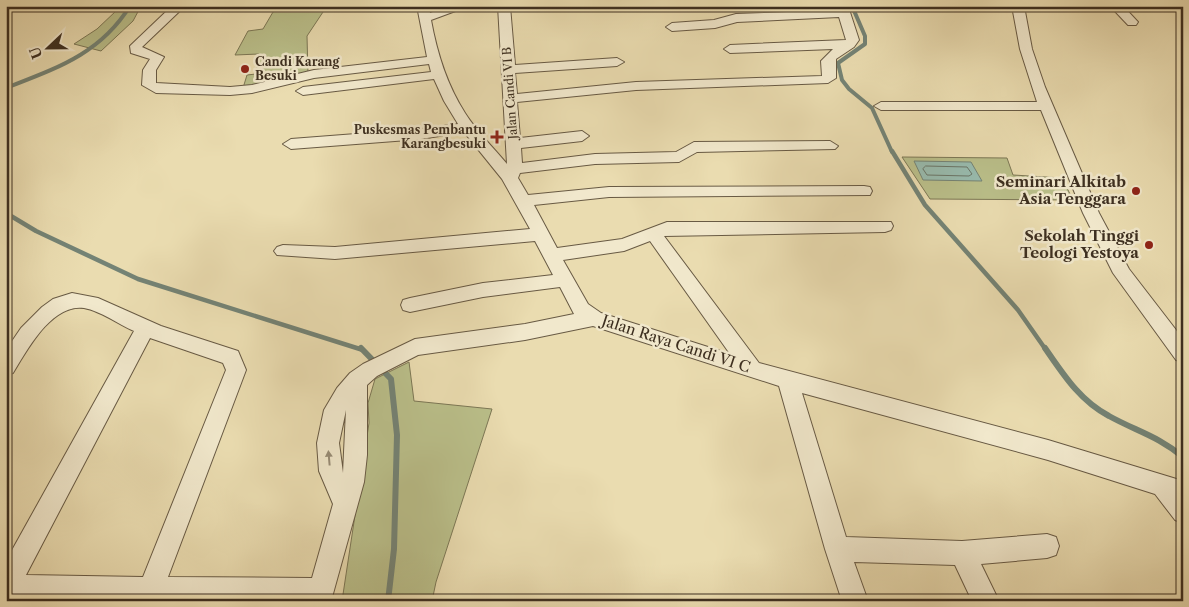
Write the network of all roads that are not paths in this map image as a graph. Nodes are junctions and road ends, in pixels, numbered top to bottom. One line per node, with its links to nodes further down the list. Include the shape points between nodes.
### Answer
1 (179, 6): 13 (street, via 136,46 136,50 157,54 148,77 149,85 156,90 252,89 314,74)
2 (463, 6): 7 (street)
3 (504, 6): 15 (street, Jalan Candi VI B)
4 (1018, 6): 19 (street, via 1031,69)
5 (1116, 6): 8 (street)
6 (843, 10): 9 (street, via 736,18 715,24); 10 (street, via 853,40)
7 (424, 12): 13 (street, Jalan Raya Candi VI C)
8 (1132, 22)
9 (672, 27)
10 (851, 44): 11 (street); 17 (street, via 831,56 829,78 823,80 664,85)
11 (730, 49)
12 (349, 58): 13 (street)
13 (434, 62): 16 (street); 20 (street, Jalan Raya Candi VI C)
14 (617, 62): 15 (street)
15 (508, 70): 23 (street, Jalan Candi VI B)
16 (303, 91)
17 (519, 98)
18 (881, 106): 19 (street)
19 (1047, 106): 37 (street, via 1090,214 1122,273)
20 (467, 127): 22 (street, via 421,134); 25 (street, Jalan Raya Candi VI C)
21 (582, 136): 23 (street)
22 (291, 144)
23 (513, 144): 25 (street, Jalan Candi VI B)
24 (830, 146): 25 (street, via 694,147 679,157 595,159)
25 (513, 174): 27 (street, Jalan Raya Candi VI C)
26 (864, 191): 27 (street, via 609,192)
27 (523, 201): 30 (street, Jalan Raya Candi VI C)
28 (886, 226): 29 (street, via 667,228)
29 (653, 233): 32 (street, via 624,245); 39 (street)
30 (540, 234): 31 (street, via 335,253); 32 (street, Jalan Raya Candi VI C)
31 (283, 251)
32 (550, 255): 33 (street, Jalan Raya Candi VI C)
33 (564, 280): 34 (street, via 483,290); 35 (street, Jalan Raya Candi VI C, via 580,309)
34 (410, 305)
35 (594, 318): 39 (street, Jalan Raya Candi VI C); 48 (street, via 405,350 363,374 353,482)
36 (145, 328): 38 (street, via 82,300 73,301 57,306 39,320); 46 (street); 47 (street, via 231,357 236,370)
37 (1183, 354)
38 (6, 367)
39 (753, 370): 40 (street, Jalan Raya Candi VI C)
40 (788, 380): 41 (street, Jalan Raya Candi VI C, via 1048,450); 44 (street)
41 (1173, 490): 42 (street)
42 (1183, 512)
43 (1047, 546): 45 (street)
44 (838, 549): 45 (street); 49 (street)
45 (962, 553): 50 (street)
46 (6, 587): 47 (street)
47 (151, 588): 48 (street)
48 (320, 596)
49 (855, 601)
50 (986, 601)

